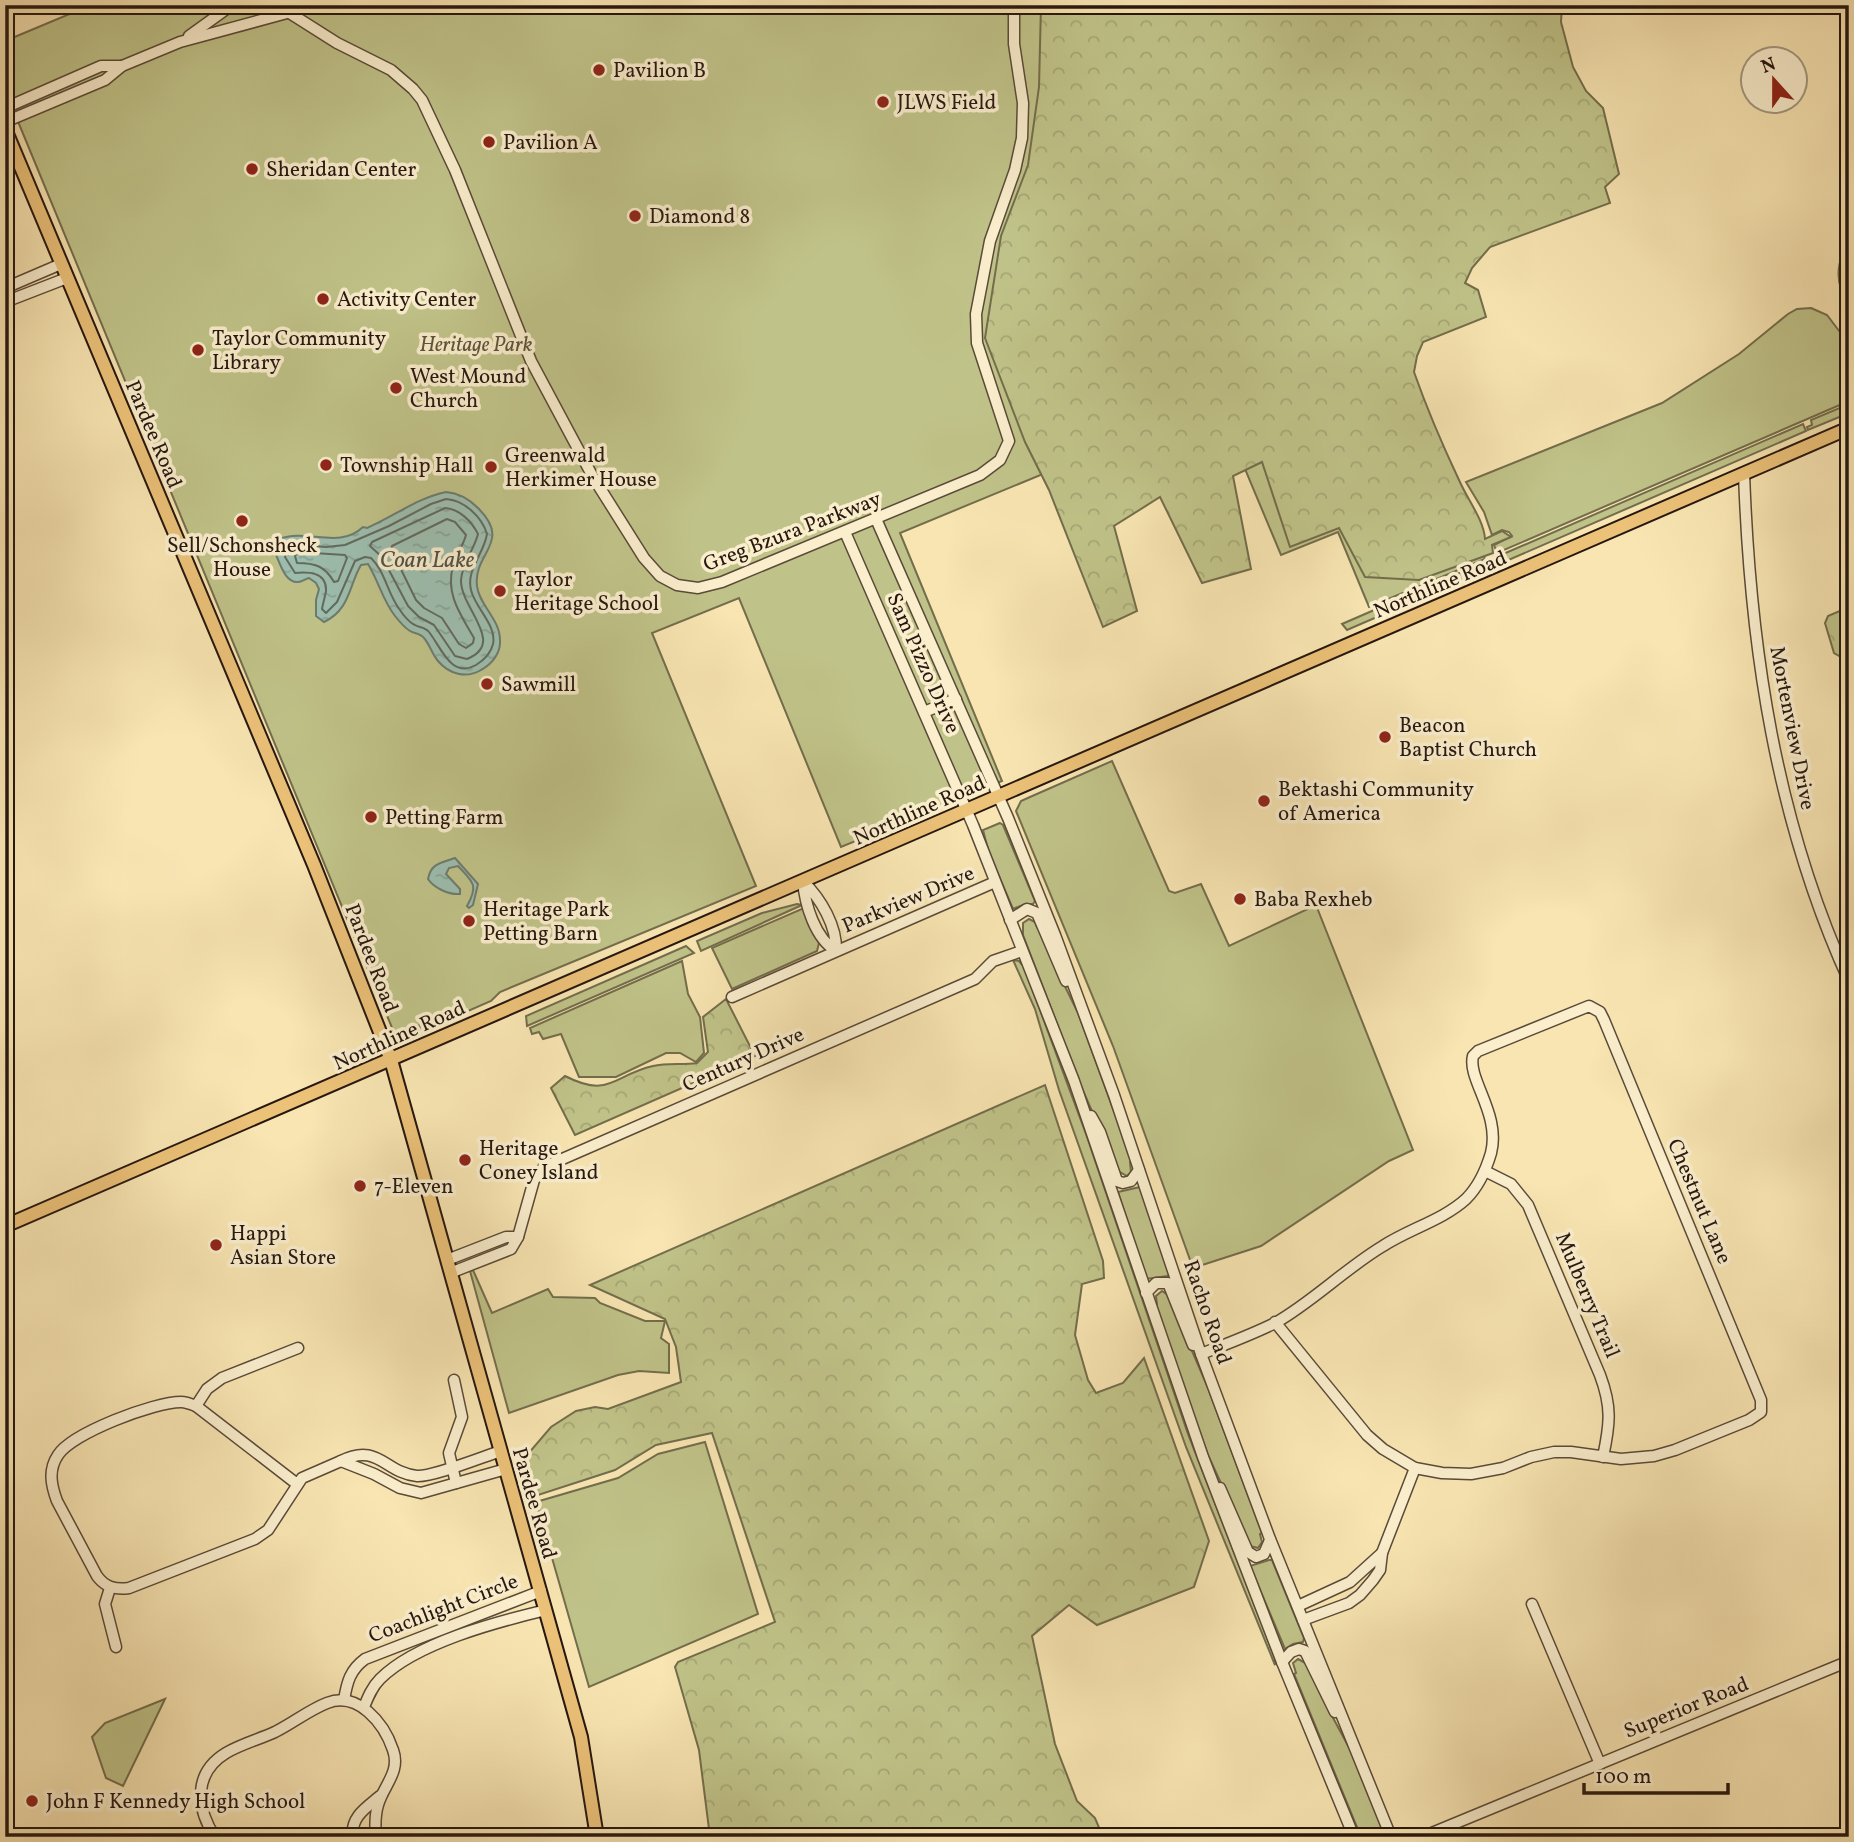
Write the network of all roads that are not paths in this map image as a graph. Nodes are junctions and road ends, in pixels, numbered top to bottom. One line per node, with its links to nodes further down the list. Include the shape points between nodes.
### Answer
1 (232, 5): 5 (street)
2 (277, 5): 4 (street, Greg Bzura Parkway)
3 (1014, 5): 16 (street, Greg Bzura Parkway, via 1022,138 990,241 976,314 977,343 1009,441 1000,460 979,475)
4 (287, 13): 5 (street); 17 (street, Greg Bzura Parkway, via 391,70 422,100 531,361 593,477 660,576 698,588)
5 (180, 42): 6 (street)
6 (122, 66): 7 (street, via 101,66); 8 (street, via 105,80)
7 (5, 108)
8 (5, 122)
9 (5, 129): 10 (main road, Pardee Road)
10 (61, 264): 11 (main road, Pardee Road); 12 (street)
11 (67, 278): 13 (street); 30 (main road, Pardee Road, via 314,865)
12 (5, 288)
13 (5, 302)
14 (1849, 428): 15 (main road, Northline Road)
15 (1744, 473): 20 (main road, Northline Road); 27 (street, Mortenview Drive, via 1754,627 1776,758 1814,892)
16 (876, 519): 17 (street, Greg Bzura Parkway); 18 (street, Sam Pizzo Drive)
17 (845, 532): 19 (street, Sam Pizzo Drive)
18 (956, 699): 19 (street); 20 (street, Sam Pizzo Drive)
19 (925, 712): 21 (street, Sam Pizzo Drive)
20 (998, 796): 21 (main road, Northline Road); 29 (street, Racho Road)
21 (967, 810): 22 (main road, Northline Road); 23 (street)
22 (803, 881): 25 (street, Parkview Drive, via 824,944); 30 (main road, Northline Road)
23 (995, 882): 24 (street); 25 (street, Parkview Drive)
24 (1010, 920): 26 (street); 29 (street, via 1027,909 1037,913)
25 (836, 951): 28 (street, Parkview Drive)
26 (1023, 951): 31 (street); 35 (street, Century Drive, via 993,961 975,979 544,1167 534,1180)
27 (1849, 981)
28 (732, 997)
29 (1084, 1012): 32 (street, Racho Road)
30 (391, 1060): 34 (main road, Northline Road); 36 (main road, Pardee Road)
31 (1079, 1094): 32 (street, via 1100,1132 1117,1181 1131,1181); 38 (street)
32 (1139, 1170): 41 (street, Racho Road)
33 (1485, 1171): 39 (street, via 1466,1199 1364,1257); 47 (street, Mulberry Trail, via 1510,1184 1528,1205 1600,1375 1610,1412); 47 (street, Chestnut Lane, via 1492,1128 1473,1056 1583,1008 1596,1008 1761,1399 1761,1412 1749,1420 1663,1454 1636,1459)
34 (5, 1227)
35 (518, 1237): 36 (street, via 506,1237); 37 (street, via 511,1249)
36 (447, 1259): 37 (main road, Pardee Road)
37 (450, 1273): 45 (main road, Pardee Road)
38 (1146, 1293): 43 (street, via 1156,1283 1168,1283 1185,1331); 46 (street)
39 (1275, 1322): 41 (street); 50 (street, via 1367,1435)
40 (298, 1349): 44 (street, via 222,1378)
41 (1201, 1354): 43 (street, Racho Road)
42 (454, 1380): 49 (street, via 462,1417 450,1447)
43 (1211, 1380): 56 (street, Racho Road)
44 (196, 1406): 54 (street); 59 (street, via 173,1403 100,1426 71,1441 55,1458 51,1482 57,1501 97,1576)
45 (501, 1451): 49 (street); 51 (main road, Pardee Road)
46 (1203, 1457): 56 (street, via 1248,1552 1256,1557 1264,1553); 68 (street)
47 (1603, 1457): 50 (street, via 1554,1452 1471,1474)
48 (341, 1461): 52 (street, via 355,1454 372,1455); 54 (street, via 305,1476); 55 (street)
49 (452, 1467): 52 (street, via 422,1476); 53 (street)
50 (1415, 1468): 57 (street)
51 (506, 1469): 53 (street); 60 (main road, Pardee Road)
52 (405, 1473): 55 (street)
53 (456, 1483): 55 (street, via 421,1493)
54 (297, 1485): 59 (street, via 268,1530 255,1539 129,1588)
55 (400, 1488)
56 (1270, 1539): 63 (street, Racho Road)
57 (1382, 1553): 58 (street); 61 (street, via 1380,1570)
58 (1350, 1582): 61 (street); 63 (street)
59 (110, 1588): 66 (street, via 106,1604)
60 (541, 1591): 64 (main road, Pardee Road); 69 (street, Coachlight Circle, via 365,1659 351,1672)
61 (1360, 1595): 65 (street)
62 (1532, 1605): 72 (street)
63 (1298, 1606): 65 (street, Racho Road)
64 (546, 1610): 70 (street, Coachlight Circle, via 421,1651 379,1680); 77 (main road, Pardee Road, via 581,1737)
65 (1303, 1620): 71 (street, Racho Road)
66 (116, 1647)
67 (1849, 1661): 72 (street, Superior Road)
68 (1282, 1662): 71 (street, via 1292,1652 1305,1651); 78 (street)
69 (344, 1700): 70 (street); 74 (street, via 325,1704 278,1731 231,1750 213,1764 205,1776 201,1808)
70 (364, 1707): 73 (street, via 389,1740 395,1757 393,1775)
71 (1352, 1740): 79 (street, Racho Road)
72 (1600, 1764): 80 (street, Superior Road)
73 (383, 1793): 75 (street, via 356,1818); 76 (street)
74 (215, 1837)
75 (353, 1837)
76 (376, 1837)
77 (597, 1837)
78 (1354, 1837)
79 (1391, 1837)
80 (1422, 1837)

